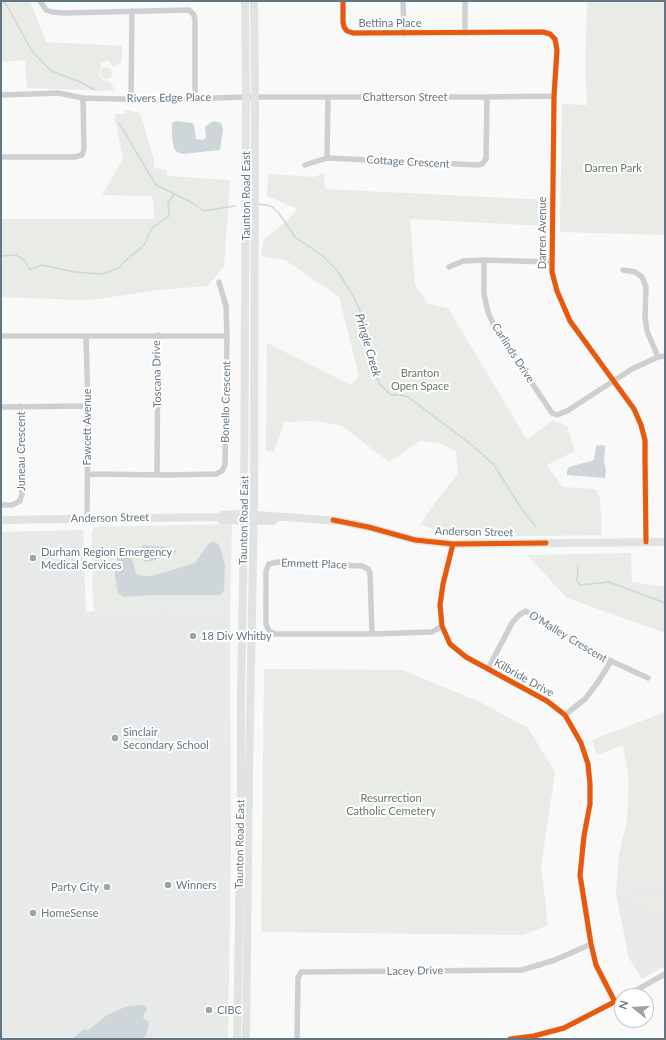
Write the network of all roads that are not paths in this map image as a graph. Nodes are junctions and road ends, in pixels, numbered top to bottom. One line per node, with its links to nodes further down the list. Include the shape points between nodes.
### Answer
1 (40, 1): 7 (street, via 46,10 52,12)
2 (245, 1): 12 (main road, Taunton Road East)
3 (254, 1): 13 (main road, Taunton Road East)
4 (343, 1): 9 (street, Bettina Place, via 343,22 347,31)
5 (403, 1): 9 (street, Bettina Place)
6 (465, 1): 8 (street)
7 (132, 11): 17 (street, via 189,10 194,14); 18 (street)
8 (465, 33): 9 (street, Bettina Place); 11 (street, Darren Avenue, via 550,34 555,39 557,50)
9 (404, 34)
10 (1, 95): 16 (street, Rivers Edge Place, via 58,92)
11 (554, 96): 15 (street, Chatterson Street); 23 (street, Darren Avenue)
12 (246, 97): 13 (street, Rivers Edge Place); 17 (street, Rivers Edge Place); 27 (main road, Taunton Road East)
13 (255, 97): 14 (street, Chatterson Street); 28 (main road, Taunton Road East)
14 (328, 97): 15 (street, Chatterson Street); 20 (street)
15 (487, 97): 20 (street, Cottage Crescent, via 486,159 482,164)
16 (83, 98): 18 (street, Rivers Edge Place); 19 (street, via 82,155)
17 (195, 98): 18 (street, Rivers Edge Place)
18 (132, 99)
19 (1, 157)
20 (327, 158): 21 (street)
21 (305, 165)
22 (484, 260): 23 (street); 24 (street, via 463,261); 37 (street, Carlinds Drive, via 484,294 495,328 552,413 557,415 567,411)
23 (551, 262): 37 (street, Darren Avenue, via 557,291 570,321)
24 (449, 267)
25 (623, 270): 36 (street, via 635,272 642,277 646,287 647,332)
26 (219, 282): 32 (street, via 226,306)
27 (245, 299): 28 (main road); 33 (main road, Taunton Road East)
28 (254, 299): 34 (main road, Taunton Road East)
29 (158, 335): 31 (street, Toscana Drive); 32 (street); 42 (street, Toscana Drive)
30 (1, 336): 31 (street, Toscana Drive)
31 (86, 336): 39 (street, Fawcett Avenue)
32 (227, 336): 42 (street, Bonello Crescent, via 225,465 222,471 216,474)
33 (244, 343): 34 (main road); 44 (main road, Taunton Road East)
34 (254, 343): 45 (main road, Taunton Road East)
35 (665, 356): 36 (street)
36 (658, 357): 37 (street, via 632,369)
37 (615, 381): 48 (street, Darren Avenue, via 634,409 644,440)
38 (20, 406): 39 (street); 40 (street); 43 (street, Juneau Crescent, via 22,494 20,501 12,505)
39 (88, 406): 41 (street, Fawcett Avenue)
40 (1, 407)
41 (88, 474): 42 (street); 46 (street, Fawcett Avenue)
42 (157, 475)
43 (1, 505)
44 (244, 517): 45 (main road, Anderson Street); 46 (main road, Anderson Street, via 221,520 218,517); 63 (main road, Taunton Road East)
45 (254, 517): 50 (main road, Anderson Street, via 273,522 278,517 339,521 415,540); 64 (main road, Taunton Road East)
46 (87, 519): 47 (main road, Anderson Street)
47 (1, 520)
48 (646, 542): 49 (main road, Anderson Street); 50 (main road, Anderson Street)
49 (665, 542)
50 (453, 544): 51 (street, Kilbride Drive, via 440,605)
51 (442, 626): 52 (street, Emmett Place, via 432,632); 54 (street, Kilbride Drive, via 450,644 466,657)
52 (372, 634): 52 (street, Emmett Place, via 275,634 269,631 266,624 266,570 269,564 278,562 362,566 368,569)
53 (611, 660): 54 (street, O'Malley Crescent, via 526,611 512,623); 55 (street); 56 (street, O'Malley Crescent, via 585,699)
54 (488, 669): 56 (street, Kilbride Drive, via 547,700)
55 (648, 678)
56 (565, 715): 57 (street, Kilbride Drive, via 581,743 588,764 590,804 580,875)
57 (591, 944): 60 (street, Kilbride Drive, via 596,965); 65 (street, Lacey Drive, via 555,960 522,970 301,972 298,978)
58 (665, 974): 59 (street)
59 (640, 988)
60 (614, 998)
61 (614, 1003): 62 (street, via 564,1028)
62 (534, 1037): 66 (street)
63 (237, 1039)
64 (246, 1039)
65 (297, 1039)
66 (510, 1039)

